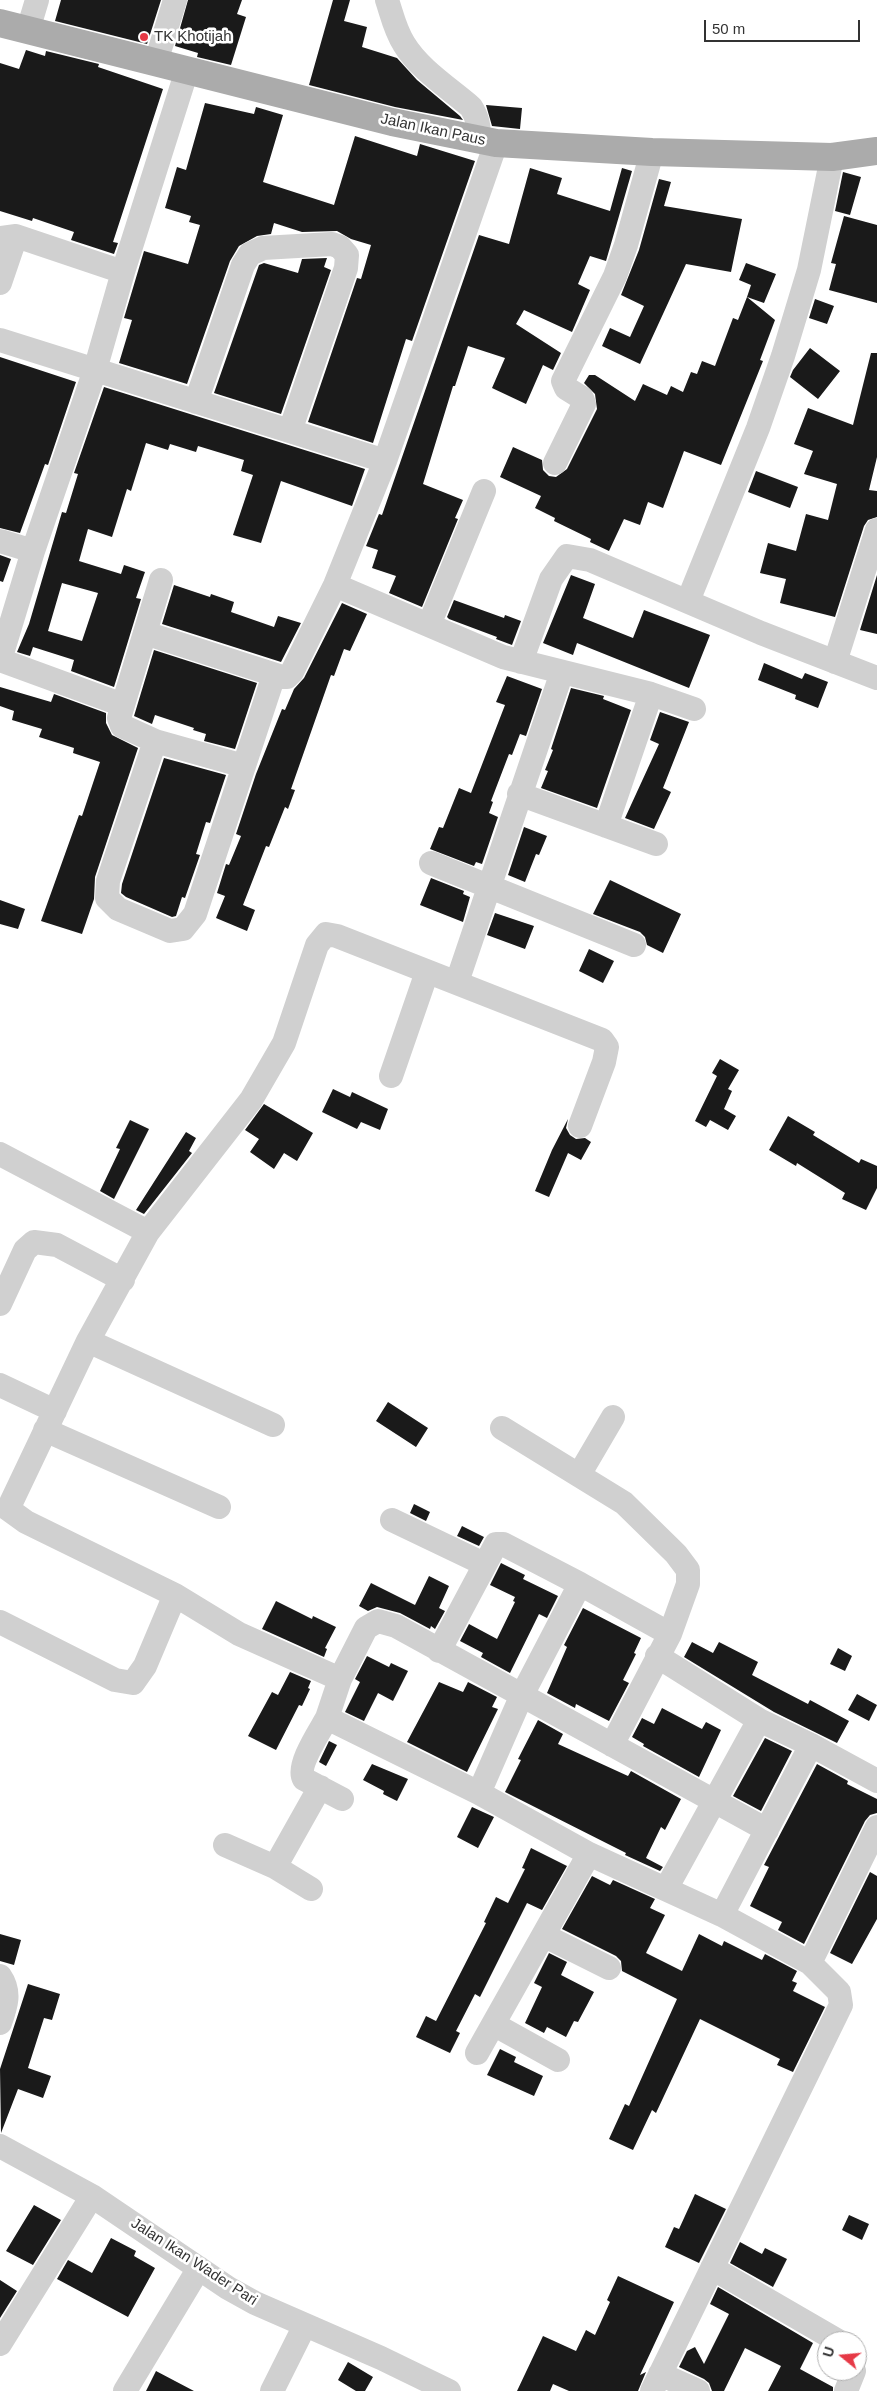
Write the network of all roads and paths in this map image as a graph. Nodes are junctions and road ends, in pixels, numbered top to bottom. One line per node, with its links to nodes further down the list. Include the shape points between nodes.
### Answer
1 (36, 0): 5 (street)
2 (175, 0): 6 (street)
3 (387, 0): 8 (street, via 395,27 414,58 471,107)
4 (0, 23): 5 (main road, Jalan Ikan Paus)
5 (28, 30): 6 (main road, Jalan Ikan Paus)
6 (156, 62): 7 (main road, Jalan Ikan Paus)
7 (188, 70): 8 (main road, Jalan Ikan Paus, via 392,122); 13 (street)
8 (488, 141): 10 (main road, Jalan Ikan Paus); 19 (street)
9 (877, 151): 11 (main road, Jalan Ikan Paus)
10 (652, 152): 11 (main road, Jalan Ikan Paus); 20 (street, via 626,245 564,382 566,388 582,398 584,404)
11 (832, 157): 27 (street, via 809,270 783,356 758,428)
12 (8, 237): 13 (street); 14 (street)
13 (123, 272): 16 (street)
14 (0, 283)
15 (0, 340): 16 (street)
16 (95, 370): 17 (street); 24 (street)
17 (196, 402): 18 (street); 18 (street, via 243,265 250,254 262,248 332,244 340,247 346,255 346,268)
18 (290, 431): 19 (street)
19 (385, 461): 26 (street)
20 (556, 464)
21 (484, 491): 28 (street)
22 (877, 530): 32 (street)
23 (0, 541): 24 (street)
24 (33, 551): 30 (street)
25 (161, 580): 29 (street)
26 (335, 585): 28 (street); 34 (street, via 292,672 287,677)
27 (688, 601): 31 (street, via 590,560 566,556 551,579); 32 (street)
28 (429, 626): 31 (street)
29 (145, 633): 34 (street); 37 (street)
30 (0, 660): 37 (street)
31 (522, 662): 33 (street)
32 (835, 662): 35 (street)
33 (562, 672): 36 (street); 41 (street)
34 (274, 675): 40 (street)
35 (877, 678)
36 (651, 694): 38 (street); 42 (street)
37 (123, 705): 39 (street, via 119,718 122,726)
38 (694, 709)
39 (155, 741): 40 (street); 40 (street, via 108,880 107,898 118,910 170,931 183,928 195,914)
40 (244, 766)
41 (519, 794): 42 (street); 45 (street)
42 (606, 826): 43 (street)
43 (656, 844)
44 (431, 863): 45 (street)
45 (490, 885): 46 (street); 48 (street)
46 (634, 944)
47 (426, 972): 48 (street); 49 (street); 52 (street, via 326,934 317,945 284,1043 251,1100)
48 (457, 982): 50 (street, via 602,1040 607,1047 604,1062)
49 (391, 1076)
50 (580, 1126)
51 (0, 1154): 52 (street)
52 (148, 1232): 53 (street)
53 (123, 1280): 54 (street, via 57,1245 34,1242 25,1250); 55 (street)
54 (0, 1304)
55 (88, 1341): 58 (street); 59 (street)
56 (0, 1385): 58 (street)
57 (613, 1417): 61 (street)
58 (50, 1420): 62 (street); 63 (street)
59 (273, 1425)
60 (502, 1428): 61 (street)
61 (579, 1475): 69 (street, via 624,1503 688,1570 688,1584)
62 (219, 1507)
63 (4, 1508): 67 (street, via 26,1522)
64 (392, 1520): 65 (street)
65 (484, 1564): 66 (street, via 496,1544 503,1544); 70 (street)
66 (580, 1584): 69 (street); 73 (street)
67 (175, 1595): 68 (street, via 145,1666 133,1683 115,1680); 72 (street, via 239,1634)
68 (0, 1622)
69 (670, 1634): 71 (street)
70 (439, 1651): 72 (street, via 396,1626 378,1621 366,1628); 73 (street)
71 (657, 1656): 75 (street); 76 (street)
72 (340, 1680): 74 (street)
73 (521, 1697): 76 (street); 80 (street)
74 (327, 1718): 79 (street, via 301,1770 304,1778); 80 (street)
75 (759, 1720): 77 (street); 82 (street)
76 (612, 1745): 82 (street)
77 (811, 1745): 78 (street); 84 (street)
78 (877, 1781)
79 (320, 1787): 81 (street); 87 (street)
80 (479, 1793): 86 (street)
81 (342, 1798)
82 (714, 1803): 84 (street); 89 (street)
83 (877, 1827): 92 (street)
84 (767, 1830): 90 (street)
85 (225, 1845): 87 (street)
86 (589, 1854): 89 (street); 91 (street)
87 (275, 1867): 88 (street)
88 (311, 1889)
89 (666, 1889): 90 (street)
90 (722, 1915): 92 (street)
91 (545, 1936): 93 (street); 96 (street)
92 (810, 1963): 102 (street, via 839,1992 841,2005)
93 (609, 1968)
94 (0, 1976): 95 (street, via 7,1992)
95 (0, 2023)
96 (495, 2025): 97 (street); 98 (street)
97 (477, 2053)
98 (558, 2060)
99 (0, 2146): 100 (street, Jalan Ikan Wader Pari)
100 (92, 2196): 101 (street, Jalan Ikan Wader Pari); 105 (street)
101 (199, 2268): 103 (street, Jalan Ikan Wader Pari, via 228,2288); 107 (street)
102 (712, 2268): 104 (street); 106 (street)
103 (305, 2325): 108 (street); 109 (street, Jalan Ikan Wader Pari)
104 (821, 2331)
105 (0, 2344)
106 (656, 2383): 110 (street)
107 (125, 2391)
108 (272, 2391)
109 (449, 2391)
110 (698, 2391)

